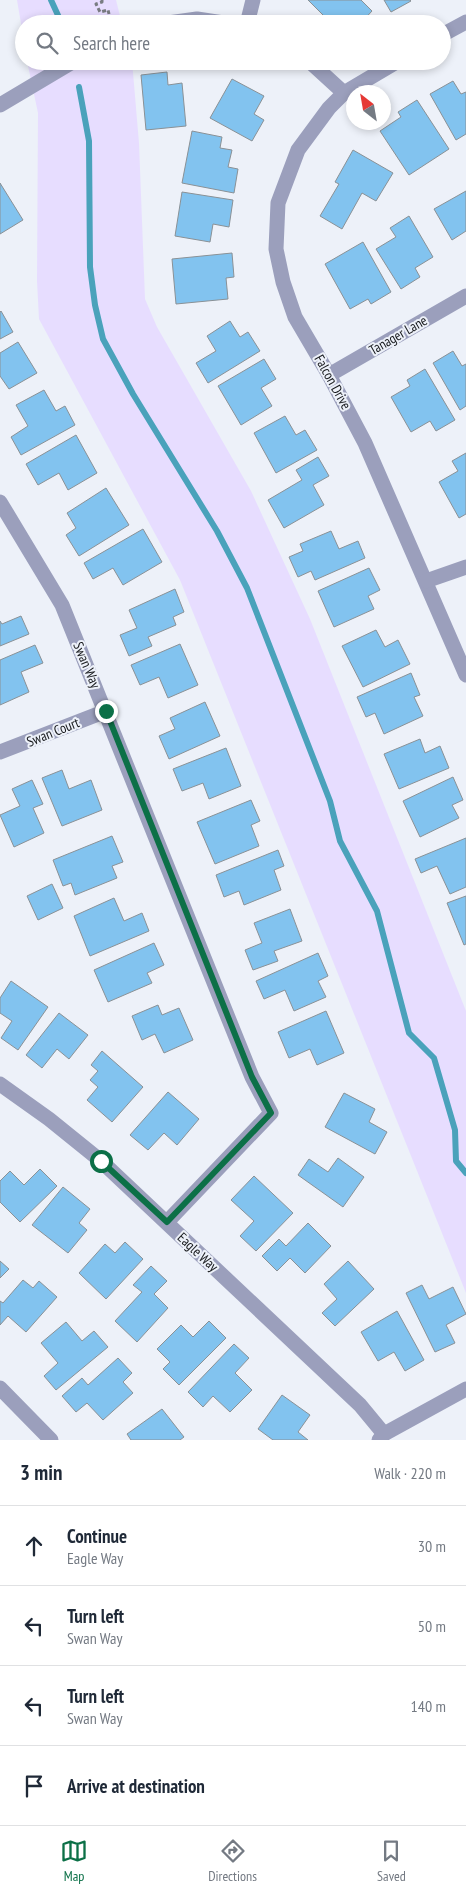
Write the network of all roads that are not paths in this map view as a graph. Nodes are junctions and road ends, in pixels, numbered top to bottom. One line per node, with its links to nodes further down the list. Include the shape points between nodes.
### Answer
1 (253, 0): 2 (street)
2 (249, 15)
3 (466, 22): 4 (street)
4 (451, 30)
5 (59, 70): 9 (street)
6 (319, 70): 8 (street)
7 (383, 70): 8 (street, Falcon Drive)
8 (344, 93): 11 (street, Falcon Drive, via 298,150 278,203 276,249 283,282 295,317)
9 (0, 105)
10 (466, 296): 11 (street, Tanager Lane)
11 (329, 374): 14 (street, Falcon Drive, via 365,443)
12 (0, 502): 16 (street, Swan Way, via 62,604)
13 (466, 567): 14 (street)
14 (426, 582): 15 (street, Falcon Drive)
15 (466, 675)
16 (106, 711): 17 (street, Swan Court); 19 (street, Swan Way, via 252,1077 271,1113)
17 (0, 752)
18 (0, 1084): 19 (street, Eagle Way, via 101,1161)
19 (167, 1222): 22 (street, Eagle Way, via 360,1405)
20 (0, 1388): 23 (street)
21 (466, 1389): 22 (street)
22 (382, 1437)
23 (51, 1440)

